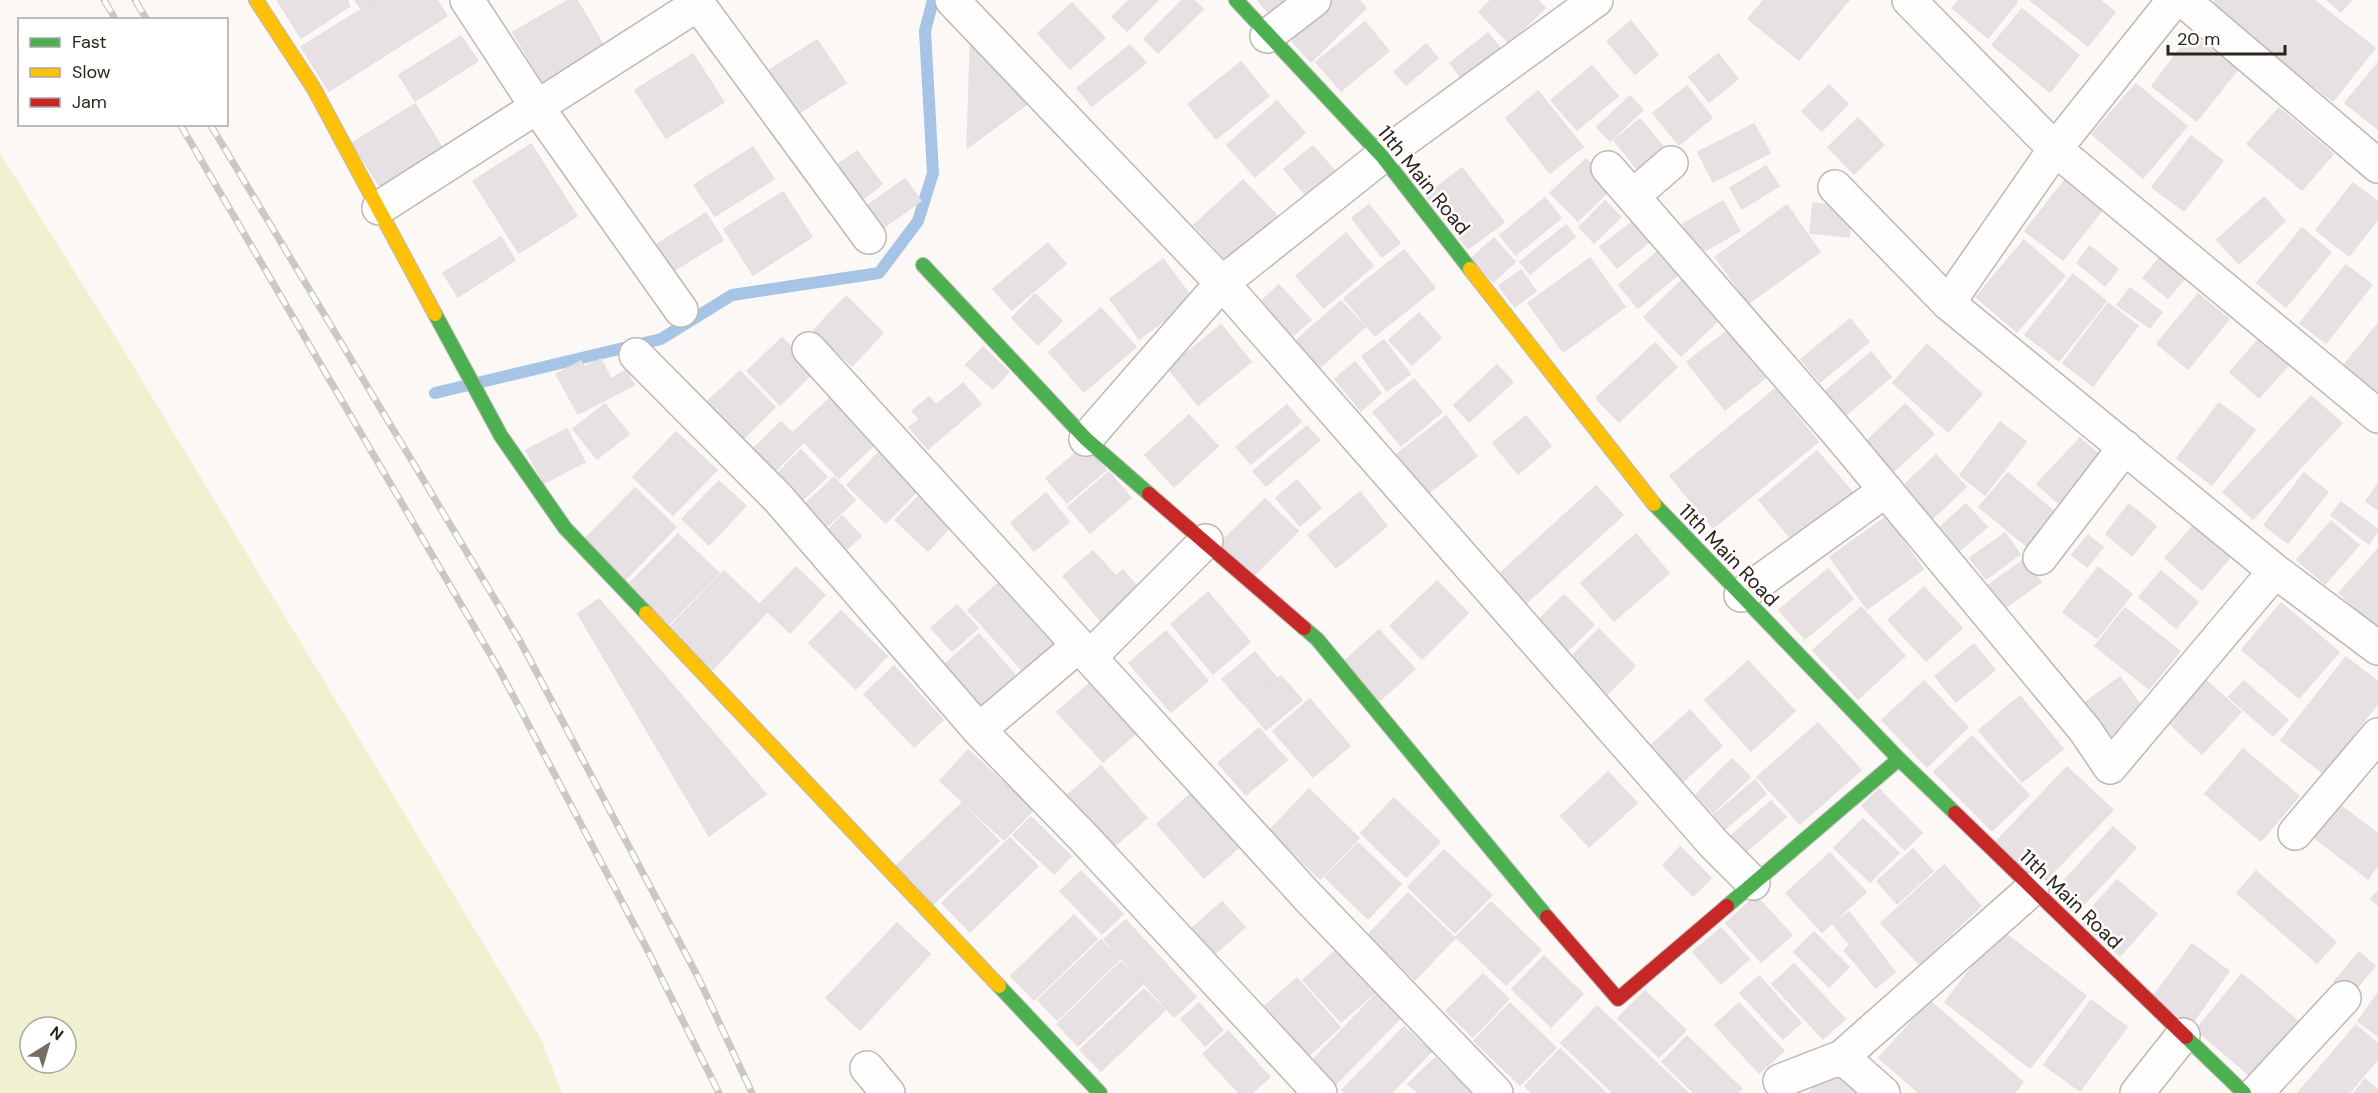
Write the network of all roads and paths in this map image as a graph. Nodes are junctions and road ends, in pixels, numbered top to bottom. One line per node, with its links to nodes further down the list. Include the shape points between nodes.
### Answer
1 (256, 0): 20 (street, via 314,87)
2 (468, 0): 12 (street)
3 (952, 0): 23 (street)
4 (1236, 0): 11 (street, 11th Main Road)
5 (1314, 0): 11 (street)
6 (1596, 0): 14 (street)
7 (1909, 0): 13 (street)
8 (2174, 0): 13 (street)
9 (2183, 0): 16 (street)
10 (699, 1): 12 (street); 21 (street)
11 (1267, 36): 14 (street, 11th Main Road)
12 (537, 107): 20 (street); 25 (street)
13 (2055, 149): 24 (street); 28 (street)
14 (1382, 156): 23 (street); 35 (street, 11th Main Road, via 1663,515)
15 (1671, 163): 19 (street)
16 (2378, 166)
17 (1608, 168): 19 (street)
18 (1835, 187): 24 (street)
19 (1633, 196): 31 (street)
20 (379, 208): 50 (street, via 501,436 565,528)
21 (869, 237)
22 (922, 265): 29 (street)
23 (1222, 283): 29 (street); 42 (street, via 1713,843)
24 (1948, 303): 30 (street)
25 (681, 310)
26 (809, 349): 37 (street)
27 (636, 355): 38 (street, via 778,498)
28 (2378, 416)
29 (1086, 439): 32 (street)
30 (2124, 447): 33 (street); 34 (street)
31 (1886, 490): 34 (street, via 2085,730 2110,767); 35 (street)
32 (1206, 541): 37 (street); 42 (street, via 1317,639 1618,999)
33 (2040, 558)
34 (2275, 571): 36 (street)
35 (1741, 595): 40 (street, 11th Main Road)
36 (2378, 648)
37 (1084, 652): 38 (street); 52 (street, via 1307,896)
38 (979, 730): 51 (street)
39 (2378, 735): 41 (street)
40 (1899, 759): 42 (street); 43 (street, 11th Main Road)
41 (2295, 833)
42 (1753, 883)
43 (2032, 889): 45 (street, 11th Main Road); 46 (street)
44 (2344, 998): 56 (street)
45 (2183, 1035): 54 (street); 55 (street, 11th Main Road)
46 (1842, 1057): 48 (street); 53 (street)
47 (867, 1068): 49 (street)
48 (1780, 1081)
49 (888, 1093)
50 (1100, 1093)
51 (1320, 1093)
52 (1496, 1093)
53 (1883, 1093)
54 (2137, 1093)
55 (2244, 1093)
56 (2256, 1093)

